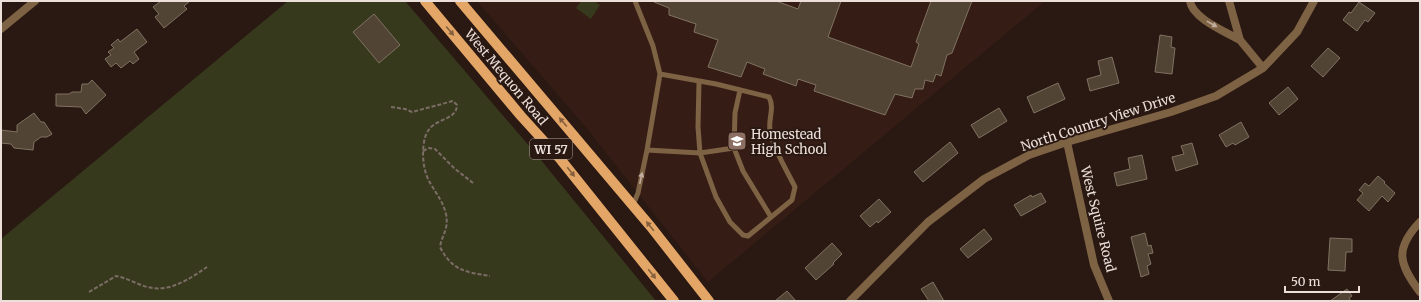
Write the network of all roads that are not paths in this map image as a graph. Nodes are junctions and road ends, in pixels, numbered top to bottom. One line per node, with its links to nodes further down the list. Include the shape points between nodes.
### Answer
1 (35, 1): 8 (street)
2 (425, 1): 22 (main road, West Mequon Road / WI 57, one-way to 22, via 561,160)
3 (635, 1): 11 (lane, via 653,46)
4 (1190, 1): 9 (street, one-way to 9, via 1191,8 1204,19)
5 (1229, 1): 9 (street)
6 (1314, 1): 10 (street, North Country View Drive, via 1297,32)
7 (464, 2): 18 (main road, West Mequon Road / WI 57, one-way to 7)
8 (1, 29)
9 (1240, 40): 10 (street)
10 (1263, 68): 14 (street, North Country View Drive, via 1216,96 1171,112)
11 (660, 74): 12 (lane); 16 (lane)
12 (699, 82): 13 (lane); 17 (lane)
13 (740, 90): 15 (lane, via 735,113); 19 (lane, via 769,97 772,103 770,128 774,145 795,187 792,200)
14 (1067, 142): 24 (street, North Country View Drive, via 1029,155 984,179 928,222); 25 (street, West Squire Road, via 1094,265)
15 (734, 148): 17 (lane); 19 (lane, via 743,171)
16 (647, 150): 17 (lane); 18 (lane, one-way to 16)
17 (700, 153): 19 (lane, via 716,197 730,222 743,235 748,236)
18 (633, 206): 23 (main road, West Mequon Road / WI 57, one-way to 18)
19 (771, 217)
20 (1420, 222): 21 (street, via 1405,242 1403,252 1403,263 1408,276)
21 (1420, 292)
22 (674, 301)
23 (708, 301)
24 (850, 301)
25 (1109, 301)

